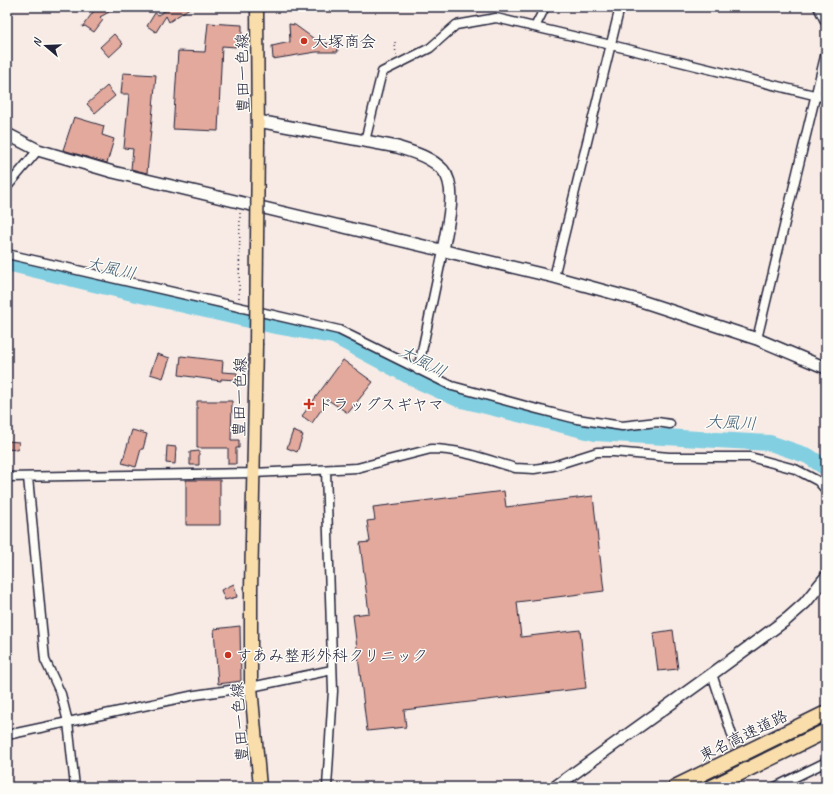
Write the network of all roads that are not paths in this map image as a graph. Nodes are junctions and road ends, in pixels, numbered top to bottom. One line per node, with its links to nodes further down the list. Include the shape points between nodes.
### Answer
1 (257, 7): 11 (main road, 豊田一色線)
2 (545, 7): 6 (street)
3 (620, 7): 7 (street)
4 (818, 7): 5 (street)
5 (826, 23)
6 (535, 27): 7 (street); 13 (street, via 496,18 456,26 430,48 382,72)
7 (611, 45): 9 (street); 18 (street)
8 (826, 52): 9 (street)
9 (816, 96): 10 (street); 19 (street)
10 (826, 98)
11 (258, 121): 13 (street); 24 (main road, 豊田一色線, bridge)
12 (7, 134): 14 (street)
13 (365, 140): 16 (street, via 417,154 443,171 449,183 451,204)
14 (38, 150): 15 (street); 16 (street, via 113,172)
15 (7, 187)
16 (443, 251): 18 (street); 21 (street)
17 (7, 254): 21 (street, via 339,330)
18 (554, 277): 19 (street, via 638,300)
19 (757, 340): 20 (street)
20 (826, 368)
21 (418, 370): 22 (street, via 452,386 577,419 622,426 657,422)
22 (670, 424)
23 (326, 470): 24 (street); 27 (street, via 357,468 431,449 457,451 525,469 553,466 597,452 669,457 750,457 795,469 818,481); 29 (street)
24 (253, 473): 26 (street); 31 (main road, 豊田一色線)
25 (7, 477): 26 (street)
26 (28, 477): 33 (street, via 45,660 61,694)
27 (826, 490)
28 (826, 577): 30 (street, via 805,603 791,615)
29 (332, 670): 31 (street); 40 (street)
30 (712, 674): 36 (street); 41 (street)
31 (252, 687): 33 (street, via 195,695); 39 (main road, 豊田一色線)
32 (826, 713): 42 (highway, 東名高速道路)
33 (68, 722): 35 (street); 38 (street)
34 (826, 730): 43 (highway, 東名高速道路)
35 (7, 735)
36 (734, 741)
37 (826, 762): 44 (street)
38 (75, 787)
39 (260, 787)
40 (327, 787)
41 (555, 787)
42 (675, 787)
43 (712, 787)
44 (775, 787)

